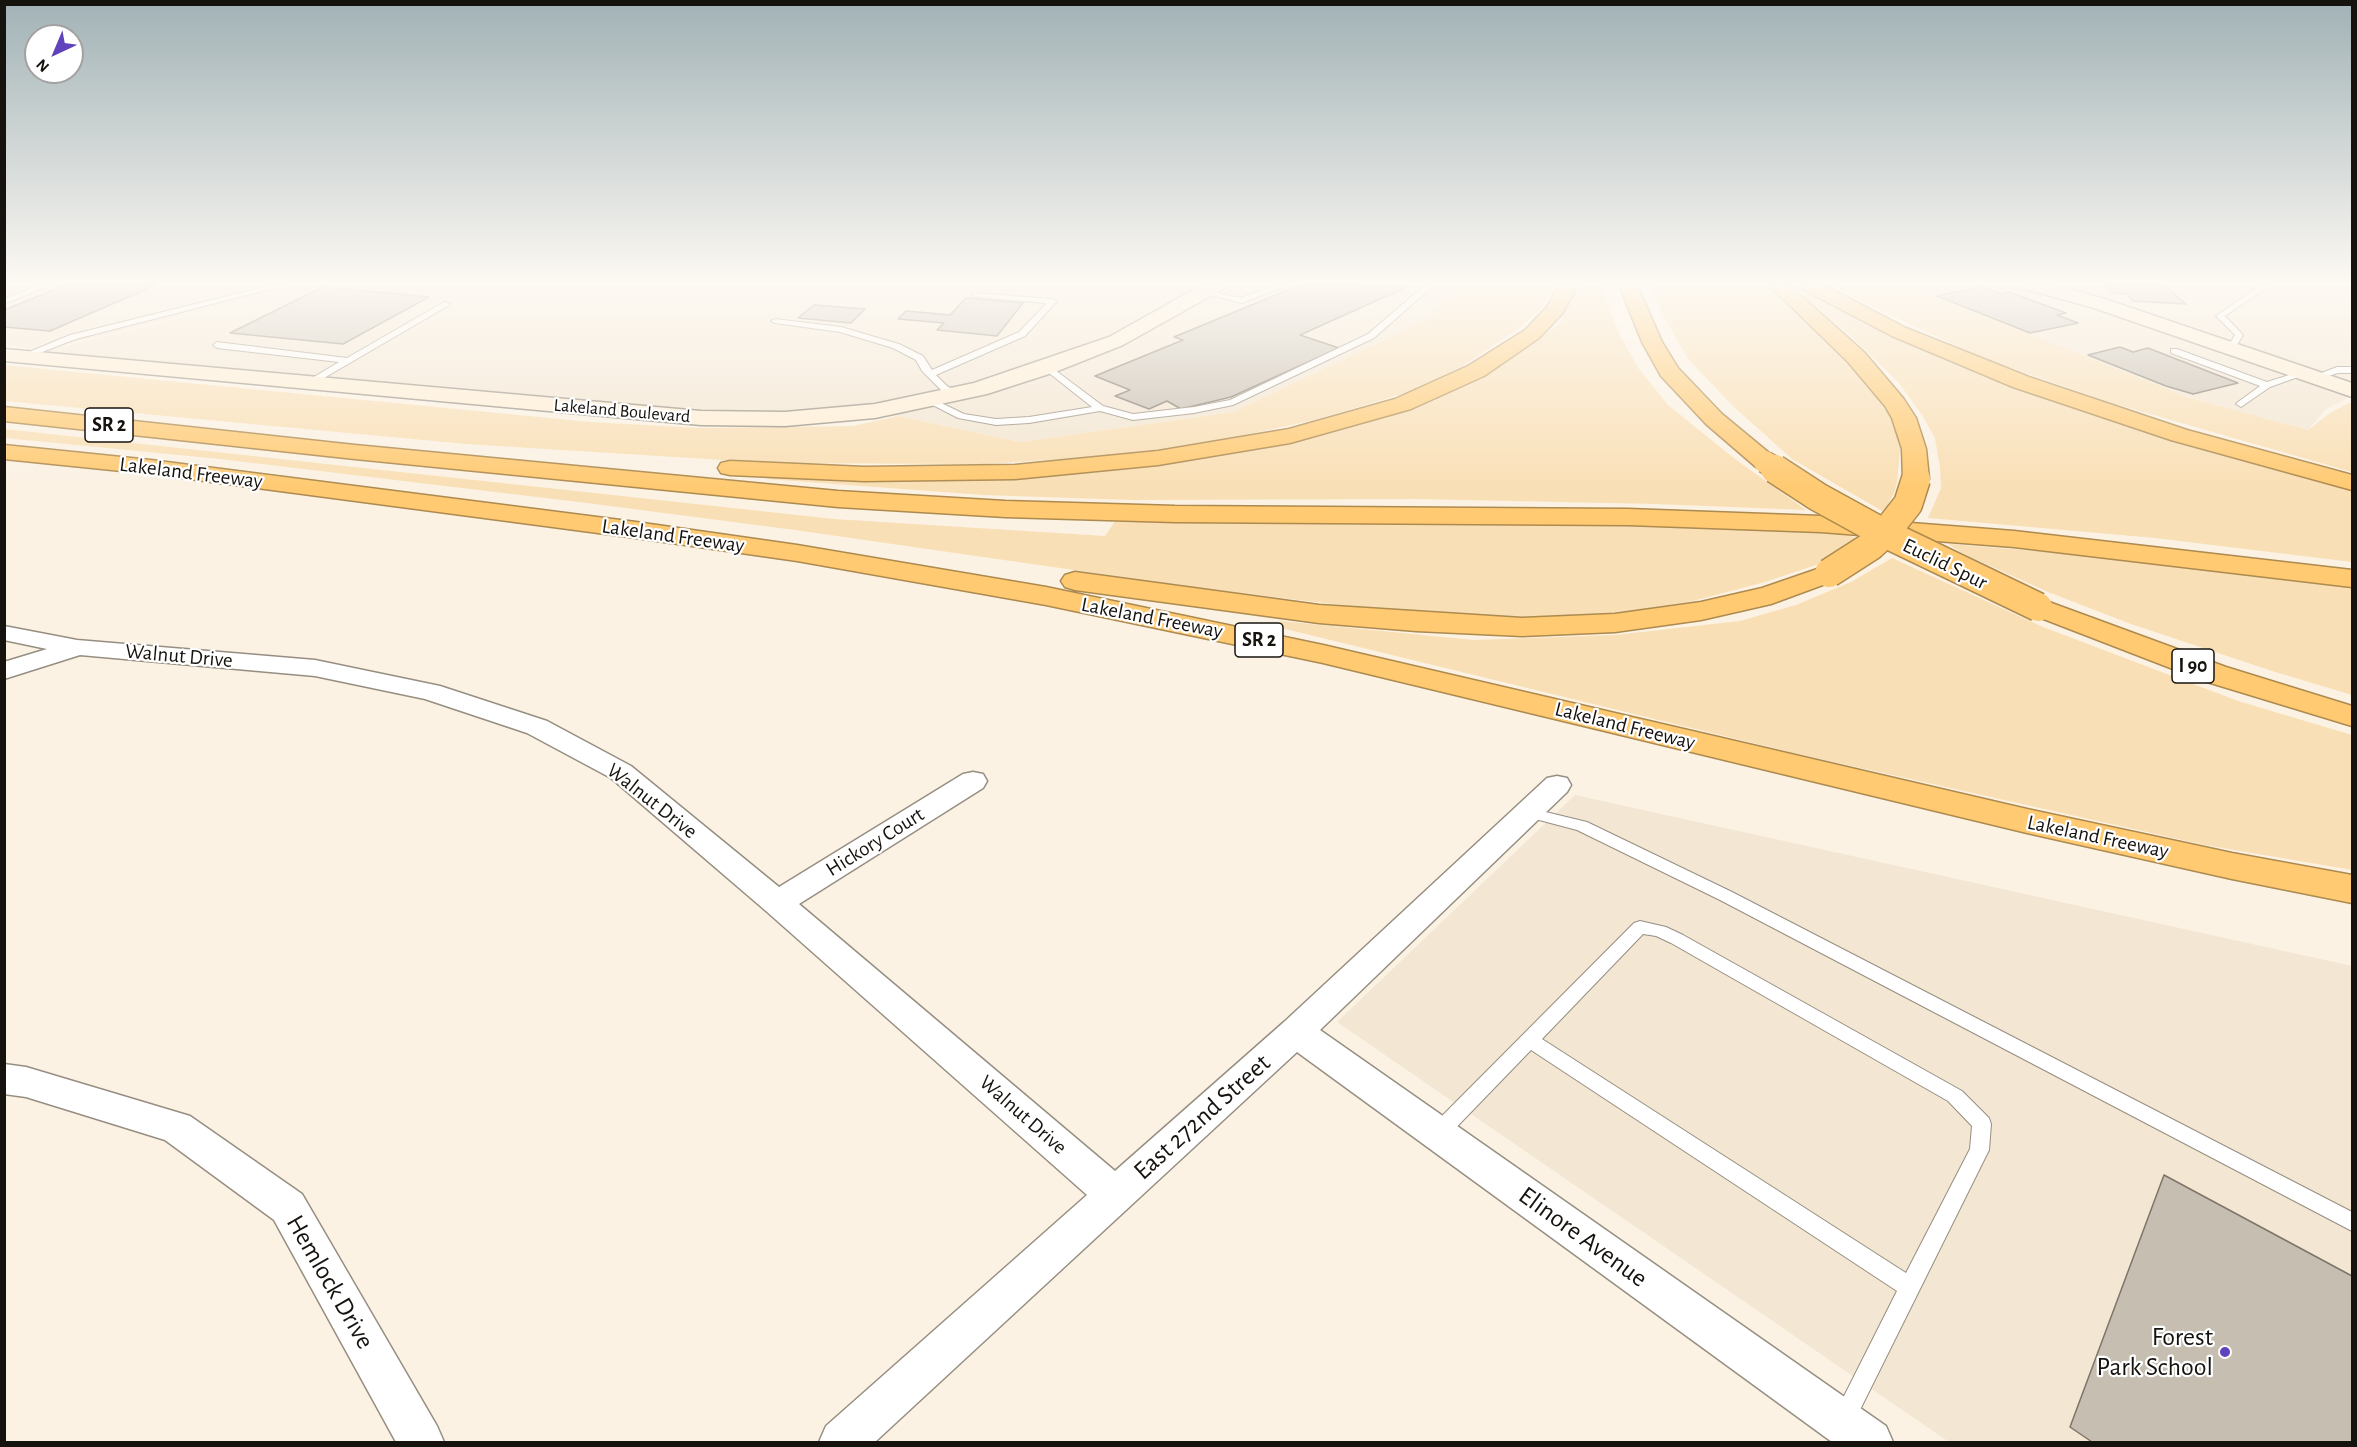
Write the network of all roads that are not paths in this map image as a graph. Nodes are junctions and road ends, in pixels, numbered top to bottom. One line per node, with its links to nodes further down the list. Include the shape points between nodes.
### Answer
1 (279, 353): 14 (lane)
2 (364, 353): 14 (lane)
3 (907, 353): 17 (lane, via 920,358)
4 (980, 353): 17 (lane)
5 (1084, 353): 15 (street, Lakeland Boulevard)
6 (1336, 353): 25 (lane, via 1233,402 1133,417)
7 (1505, 353): 27 (highway, via 1476,371 1403,404 1280,438 1111,464 1003,472 864,474 556,459)
8 (1658, 353): 35 (highway, Euclid Spur / I 90, bridge, via 1669,371 1722,427 1765,462 1878,531 2038,607 2204,670)
9 (1851, 353): 29 (highway, bridge, via 1895,403 1914,449 1916,479 1908,504 1886,532 1829,573 1800,585 1750,600 1615,623 1532,627 1427,623 1250,606 502,501 346,482)
10 (1948, 353): 30 (highway, via 2179,435)
11 (2178, 353): 20 (lane)
12 (2244, 353): 18 (street)
13 (13, 356): 19 (street, Lakeland Boulevard)
14 (349, 361): 19 (lane)
15 (1047, 367): 22 (street, Lakeland Boulevard); 25 (lane)
16 (2352, 370): 18 (lane)
17 (931, 374): 22 (lane)
18 (2310, 375): 20 (lane); 21 (street)
19 (312, 382): 23 (street, Lakeland Boulevard, via 701,418 841,414)
20 (2267, 385): 24 (lane)
21 (2352, 390)
22 (955, 394): 23 (street, Lakeland Boulevard)
23 (928, 400): 25 (lane, via 961,416 996,422)
24 (2241, 404)
25 (1100, 408)
26 (4, 414): 27 (highway, Lakeland Freeway / SR 2)
27 (213, 435): 31 (highway, Lakeland Freeway / SR 2, via 647,482 898,503 1164,514 1638,517 1821,524 2035,542)
28 (4, 452): 29 (highway, Lakeland Freeway / SR 2)
29 (151, 467): 39 (highway, Lakeland Freeway / SR 2, via 717,542 1046,596 1323,654 2027,822)
30 (2352, 483)
31 (2352, 579)
32 (4, 633): 33 (street, Walnut Drive)
33 (77, 647): 34 (street); 40 (street, Walnut Drive, via 315,668 431,692 537,728 621,772)
34 (4, 671)
35 (2352, 717)
36 (973, 781): 40 (street, Hickory Court)
37 (1557, 785): 38 (street, East 272nd Street)
38 (1529, 813): 41 (street, East 272nd Street); 46 (lane, via 1582,826 1725,896)
39 (2352, 890)
40 (777, 903): 45 (street, Walnut Drive)
41 (1296, 1032): 44 (street, Elinore Avenue); 45 (street, East 272nd Street)
42 (1530, 1040): 44 (lane); 47 (lane); 47 (lane, via 1640,927 1677,939 1955,1096 1982,1124 1978,1150)
43 (4, 1079): 49 (street, Hemlock Drive, via 177,1127 288,1207)
44 (1438, 1133): 48 (street, Elinore Avenue)
45 (1115, 1195): 50 (street, East 272nd Street)
46 (2352, 1222)
47 (1910, 1287): 48 (lane)
48 (1856, 1432)
49 (421, 1443)
50 (842, 1443)

